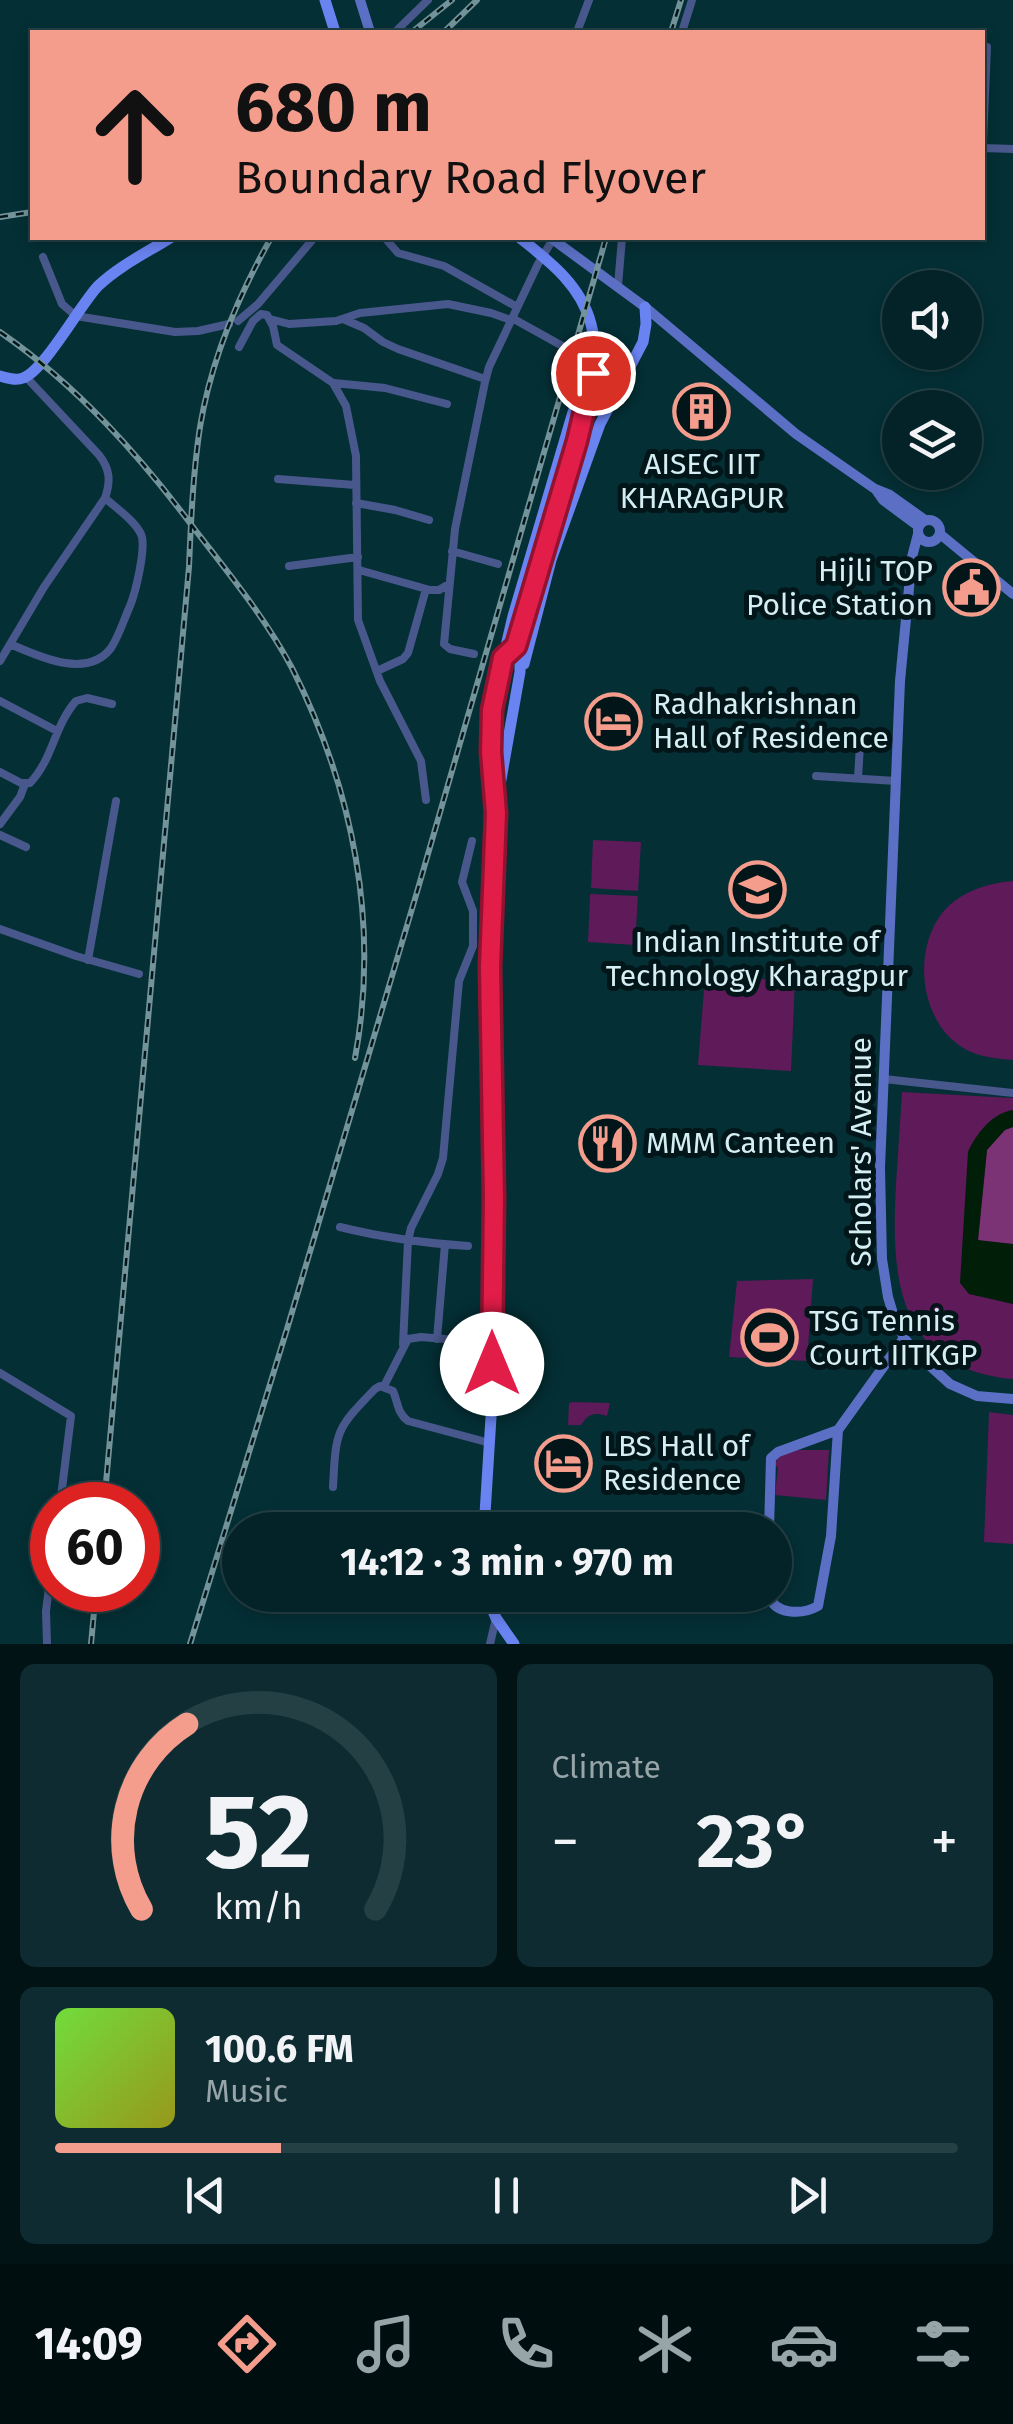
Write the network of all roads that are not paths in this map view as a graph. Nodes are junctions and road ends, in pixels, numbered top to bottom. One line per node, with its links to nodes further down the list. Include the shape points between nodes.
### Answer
1 (325, 0): 6 (main road)
2 (360, 0): 7 (street)
3 (428, 0): 8 (street)
4 (589, 0): 9 (street)
5 (692, 0): 10 (street)
6 (334, 30)
7 (369, 30)
8 (396, 30)
9 (577, 30)
10 (683, 30)
11 (987, 47): 12 (street)
12 (985, 114)
13 (985, 148): 14 (street)
14 (1013, 148)
15 (166, 240): 26 (main road, via 112,274)
16 (312, 240): 26 (street, via 234,322 174,332)
17 (387, 240): 25 (street, via 398,253 456,271)
18 (522, 240): 53 (main road, via 572,284 595,348 587,402)
19 (551, 240): 25 (street)
20 (555, 240): 23 (street)
21 (622, 240): 23 (street)
22 (43, 257): 26 (street, via 62,304)
23 (618, 286): 24 (street)
24 (645, 307): 35 (main road, via 643,342); 43 (street)
25 (517, 308): 28 (street)
26 (76, 316): 33 (main road)
27 (270, 318): 29 (street, via 289,324); 30 (street, via 256,316); 36 (street, via 281,350)
28 (512, 319): 29 (street, via 448,304); 31 (street); 34 (street)
29 (343, 320): 34 (street, via 398,349)
30 (239, 347)
31 (566, 348)
32 (0, 376): 33 (main road)
33 (26, 377): 40 (street, via 106,464)
34 (486, 379): 45 (street)
35 (621, 381): 56 (main road, via 573,412); 59 (main road, via 551,560)
36 (333, 383): 37 (street); 39 (street, via 354,435)
37 (447, 404)
38 (278, 479): 39 (street)
39 (356, 484): 41 (street)
40 (106, 498): 54 (street); 54 (street, via 142,541 134,596 108,651 71,664)
41 (356, 504): 42 (street); 46 (street)
42 (429, 520)
43 (920, 527): 44 (street, via 932,520); 44 (street, via 922,540); 69 (street, Scholars' Avenue, via 900,682)
44 (940, 534): 52 (street)
45 (452, 551): 47 (street); 50 (street)
46 (358, 557): 48 (street); 49 (street)
47 (498, 564)
48 (290, 566)
49 (358, 570): 51 (street); 58 (street, via 358,620)
50 (449, 584): 51 (street); 55 (street, via 444,644)
51 (426, 589): 58 (street, via 408,653)
52 (1013, 594)
53 (517, 643): 56 (main road); 59 (main road)
54 (10, 644): 57 (street)
55 (474, 654)
56 (503, 658): 62 (main road)
57 (0, 661)
58 (376, 671): 71 (street, via 421,761)
59 (520, 672): 63 (main road)
60 (0, 701): 64 (street)
61 (112, 704): 64 (street, via 82,698)
62 (492, 710): 63 (main road); 73 (main road)
63 (514, 714): 73 (main road)
64 (57, 731): 70 (street, via 47,760)
65 (860, 745): 68 (street)
66 (0, 772): 70 (street)
67 (816, 776): 68 (street)
68 (858, 778): 69 (street)
69 (896, 781): 81 (street, Scholars' Avenue)
70 (25, 784): 74 (street)
71 (426, 800)
72 (116, 801): 79 (street)
73 (496, 813): 90 (main road)
74 (0, 824)
75 (0, 835): 77 (street)
76 (472, 841): 84 (street, via 462,882 474,939 458,981 443,1158)
77 (26, 847)
78 (0, 929): 79 (street)
79 (88, 960): 80 (street)
80 (139, 974)
81 (884, 1079): 82 (street); 87 (street, Scholars' Avenue, via 882,1259)
82 (1013, 1093)
83 (340, 1227): 84 (street)
84 (408, 1241): 85 (street); 89 (street)
85 (445, 1244): 86 (street); 88 (street)
86 (468, 1246)
87 (904, 1338): 93 (street, Scholars' Avenue, via 950,1384 978,1396); 94 (street)
88 (437, 1339): 89 (street, via 413,1337); 90 (street)
89 (403, 1344): 92 (street)
90 (492, 1344): 95 (main road)
91 (0, 1372): 96 (street, via 71,1416)
92 (384, 1386): 95 (street, via 408,1420); 97 (street, via 375,1388 337,1434)
93 (1013, 1399)
94 (838, 1430): 99 (street, via 771,1458); 100 (street, via 820,1601 812,1610)
95 (490, 1443): 98 (main road)
96 (63, 1482)
97 (333, 1487)
98 (485, 1512)
99 (770, 1512)
100 (792, 1609)
101 (46, 1612): 104 (street)
102 (493, 1612): 103 (main road)
103 (496, 1618): 105 (street); 106 (main road)
104 (47, 1644)
105 (490, 1644)
106 (514, 1644)

